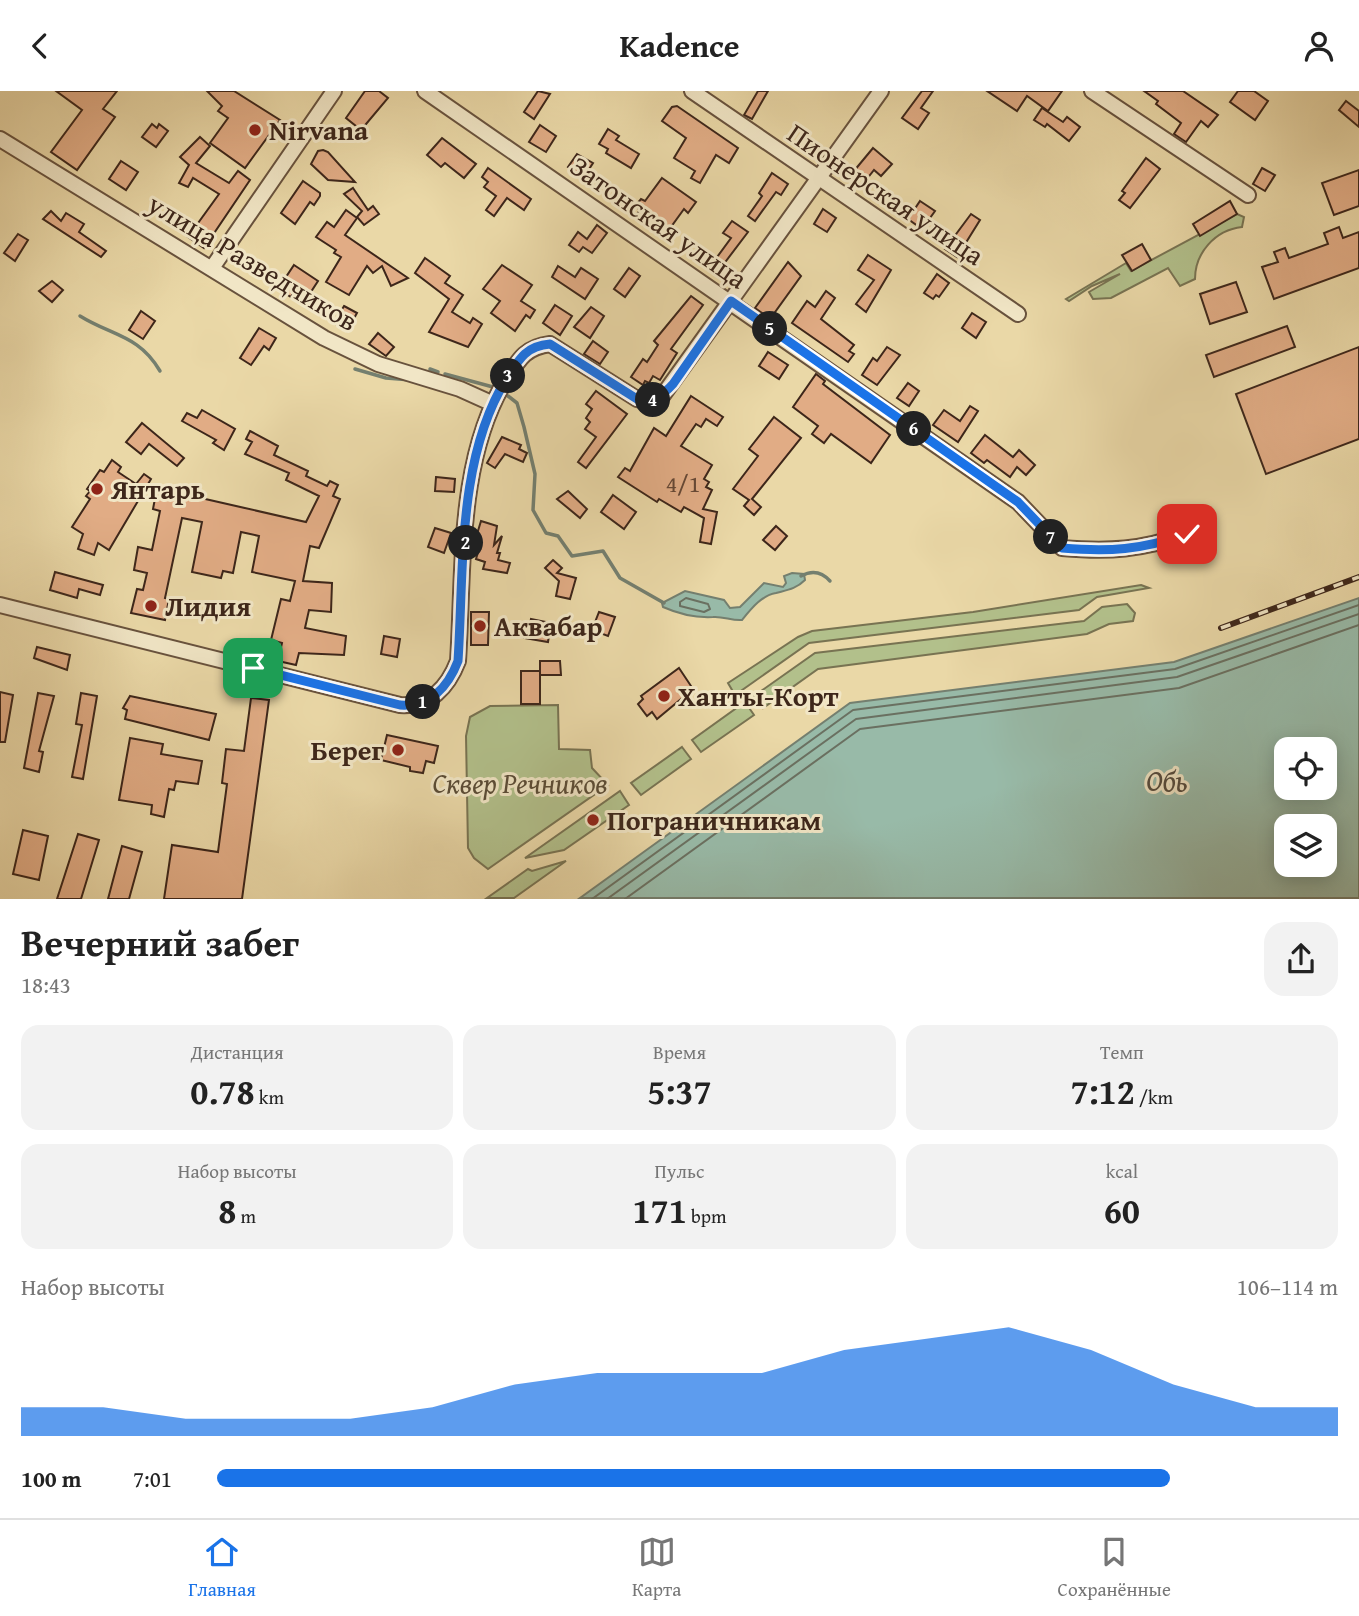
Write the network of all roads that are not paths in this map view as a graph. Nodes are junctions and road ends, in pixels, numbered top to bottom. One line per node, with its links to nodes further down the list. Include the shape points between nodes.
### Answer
1 (334, 91): 9 (street)
2 (425, 91): 10 (street, Затонская улица)
3 (692, 91): 7 (street, Пионерская улица)
4 (881, 91): 7 (street)
5 (1092, 91): 8 (street)
6 (0, 139): 9 (street, улица Разведчиков)
7 (818, 176): 10 (street); 11 (street, Пионерская улица)
8 (1248, 195)
9 (212, 268): 12 (street, улица Разведчиков, via 324,338 385,367 449,385)
10 (731, 301): 12 (street, via 673,384 650,401 637,399 550,344 534,346 520,357); 13 (street, Затонская улица, via 1018,502 1062,548 1112,552)
11 (1018, 314)
12 (491, 403): 14 (street, via 471,472 458,661 445,687 432,699 414,706)
13 (1187, 534)
14 (0, 605)

